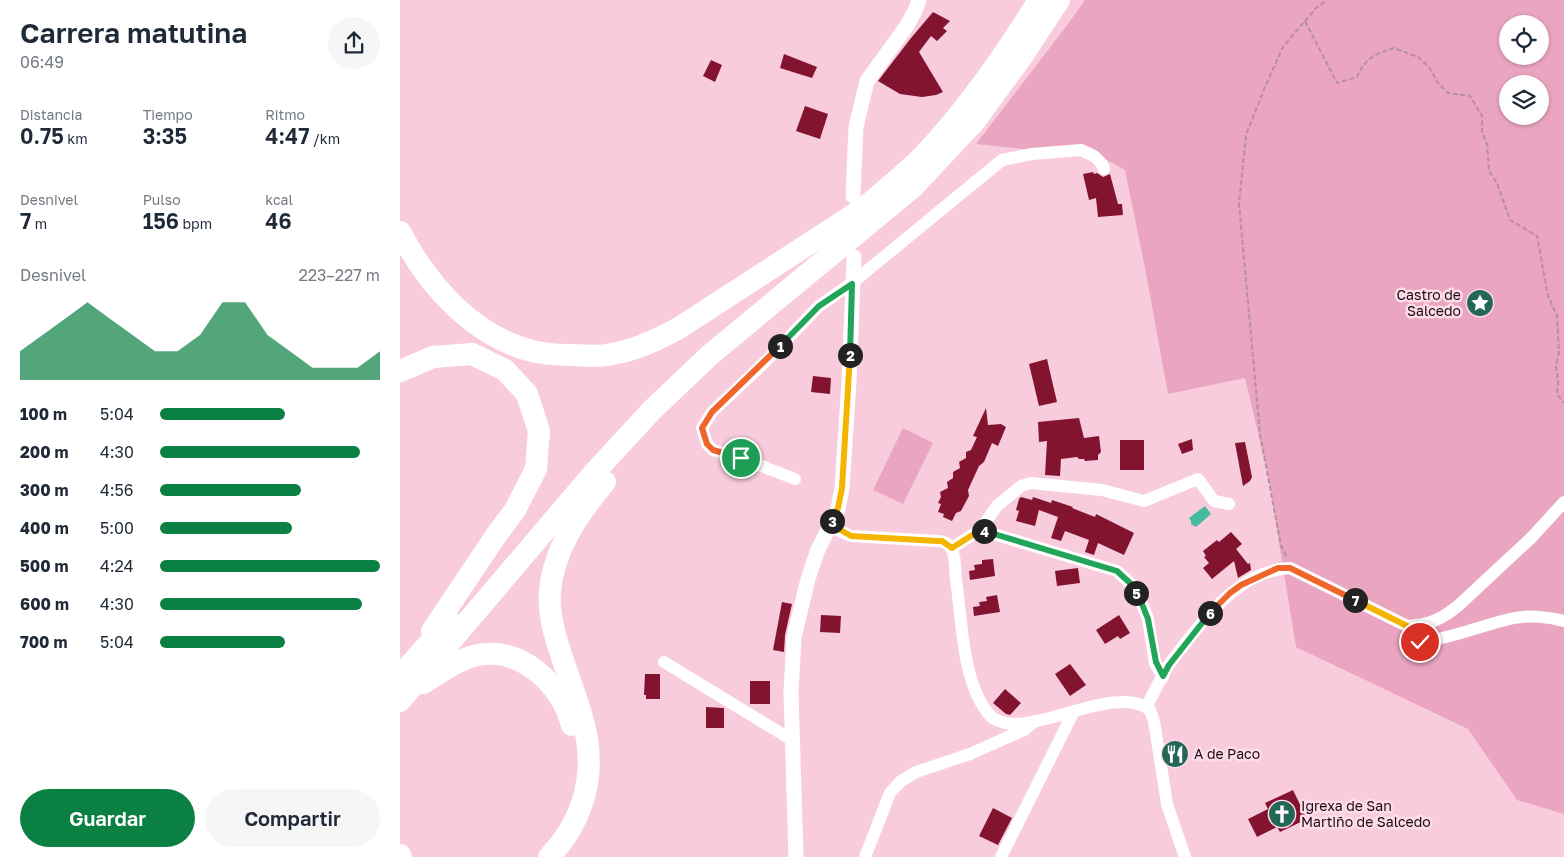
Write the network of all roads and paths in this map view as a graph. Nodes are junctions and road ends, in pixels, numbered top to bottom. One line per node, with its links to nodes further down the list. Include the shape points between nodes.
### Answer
1 (919, 0): 7 (street, via 906,27 867,81 856,127)
2 (1039, 0): 7 (highway, via 1012,44 922,157)
3 (1059, 0): 10 (highway, via 974,122 913,187)
4 (1327, 0): 5 (path)
5 (1305, 21): 13 (path, via 1337,83 1357,76 1372,56 1394,48 1418,57 1448,93 1470,96 1476,104 1482,116 1489,171 1497,182 1510,220 1536,236 1548,296 1557,316 1557,394); 20 (path, via 1283,47 1246,135 1239,204 1260,434 1281,546)
6 (1104, 169): 11 (street, via 1094,156 1081,150 1002,160)
7 (859, 202): 8 (highway, via 678,328 647,345 594,356 535,352 487,331 451,303 436,286); 25 (highway, via 640,402 580,466)
8 (400, 232)
9 (854, 257): 11 (street)
10 (819, 264): 25 (highway, via 711,354 652,410); 31 (highway, via 642,438 592,498 560,550 550,593 552,620 587,738 589,767 584,801 572,827)
11 (852, 284): 14 (street, via 819,306 712,412 702,428 707,444 713,450); 17 (street, via 842,488 838,508)
12 (400, 371): 25 (highway, via 433,357 472,354 504,370 527,394 539,430 536,469 515,510)
13 (1564, 403)
14 (794, 479)
15 (1564, 502): 22 (street, via 1532,537 1448,614 1436,621)
16 (1229, 504): 18 (street, via 1214,501 1198,479 1144,501 1102,490 1031,483 1021,486 997,506)
17 (830, 524): 19 (street, via 851,536 942,541); 29 (street, via 808,579 794,636)
18 (980, 530): 19 (street); 24 (street, via 1117,571 1131,584 1142,604 1156,662)
19 (952, 548): 28 (street, via 966,656 982,705 988,715 1005,724)
20 (1290, 568): 22 (street); 24 (street, via 1278,568 1262,574 1230,593 1196,630)
21 (1564, 621): 22 (street, via 1516,618 1420,642)
22 (1407, 626)
23 (664, 662): 29 (street)
24 (1163, 676): 26 (street)
25 (404, 685): 30 (highway, via 478,655 497,654 516,658 550,683 570,719 576,772 566,812 554,833)
26 (1146, 707): 27 (street, via 1121,703); 35 (street, via 1154,721 1167,804)
27 (1074, 711): 28 (street); 34 (street)
28 (1035, 722): 33 (street, via 970,754 916,772 901,781 890,793)
29 (792, 740): 32 (street)
30 (531, 857)
31 (549, 857)
32 (796, 857)
33 (864, 857)
34 (1001, 857)
35 (1184, 857)

